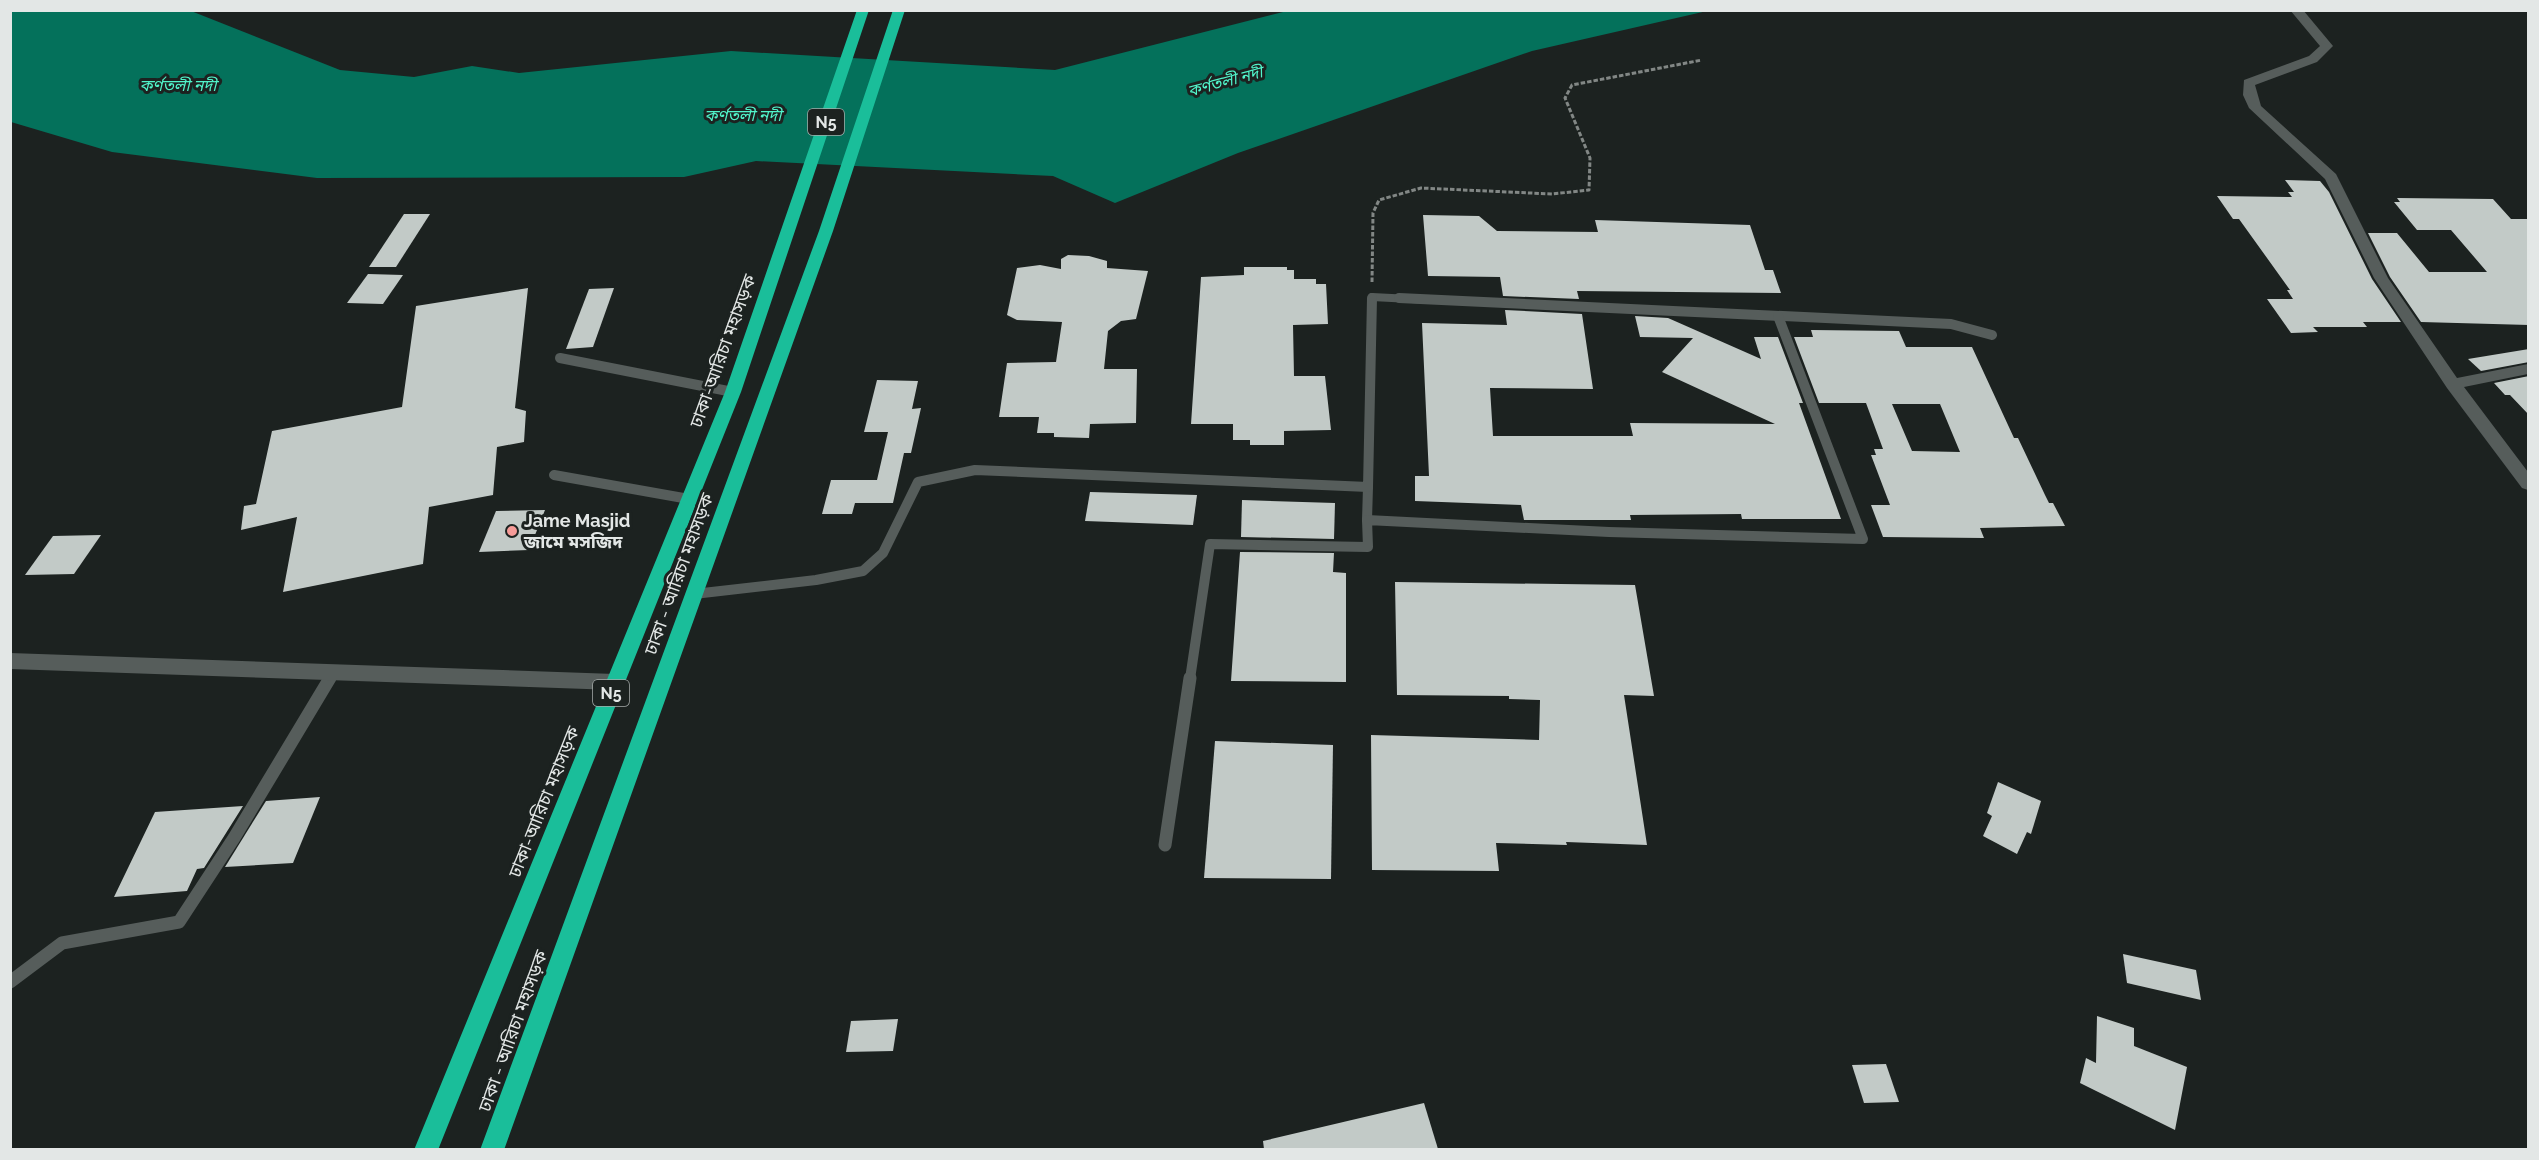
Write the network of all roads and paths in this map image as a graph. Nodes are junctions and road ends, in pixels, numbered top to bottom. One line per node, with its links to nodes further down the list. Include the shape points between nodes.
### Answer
1 (863, 10): 11 (highway, ঢাকা-আরিচা মহাসড়ক / N5)
2 (898, 10): 17 (highway, ঢাকা - আরিচা মহাসড়ক / N5, via 826,231)
3 (2296, 10): 10 (street, via 2327,46 2313,59 2248,83 2249,95 2255,108 2331,177 2381,278)
4 (1702, 60): 5 (path, via 1572,85 1565,98 1590,158 1589,190 1552,195 1421,188 1379,200 1373,213)
5 (1372, 297): 6 (lane); 14 (lane)
6 (1778, 316): 7 (lane, via 1952,324); 16 (lane, via 1863,539)
7 (1992, 335)
8 (560, 358): 11 (lane)
9 (2529, 369): 10 (street)
10 (2453, 384): 13 (street)
11 (733, 392): 15 (highway, ঢাকা-আরিচা মহাসড়ক / N5)
12 (554, 475): 15 (lane)
13 (2529, 484)
14 (1368, 487): 16 (lane); 17 (lane, via 975,470 918,482 883,553 863,571)
15 (689, 499): 20 (highway, ঢাকা-আরিচা মহাসড়ক / N5)
16 (1366, 520): 21 (lane, via 1368,547 1210,544)
17 (694, 594): 24 (highway, ঢাকা - আরিচা মহাসড়ক / N5)
18 (10, 661): 19 (street)
19 (333, 672): 20 (street); 22 (lane, via 179,922 62,943)
20 (615, 682): 23 (highway, ঢাকা-আরিচা মহাসড়ক / N5)
21 (1165, 845)
22 (10, 982)
23 (426, 1149)
24 (492, 1149)

